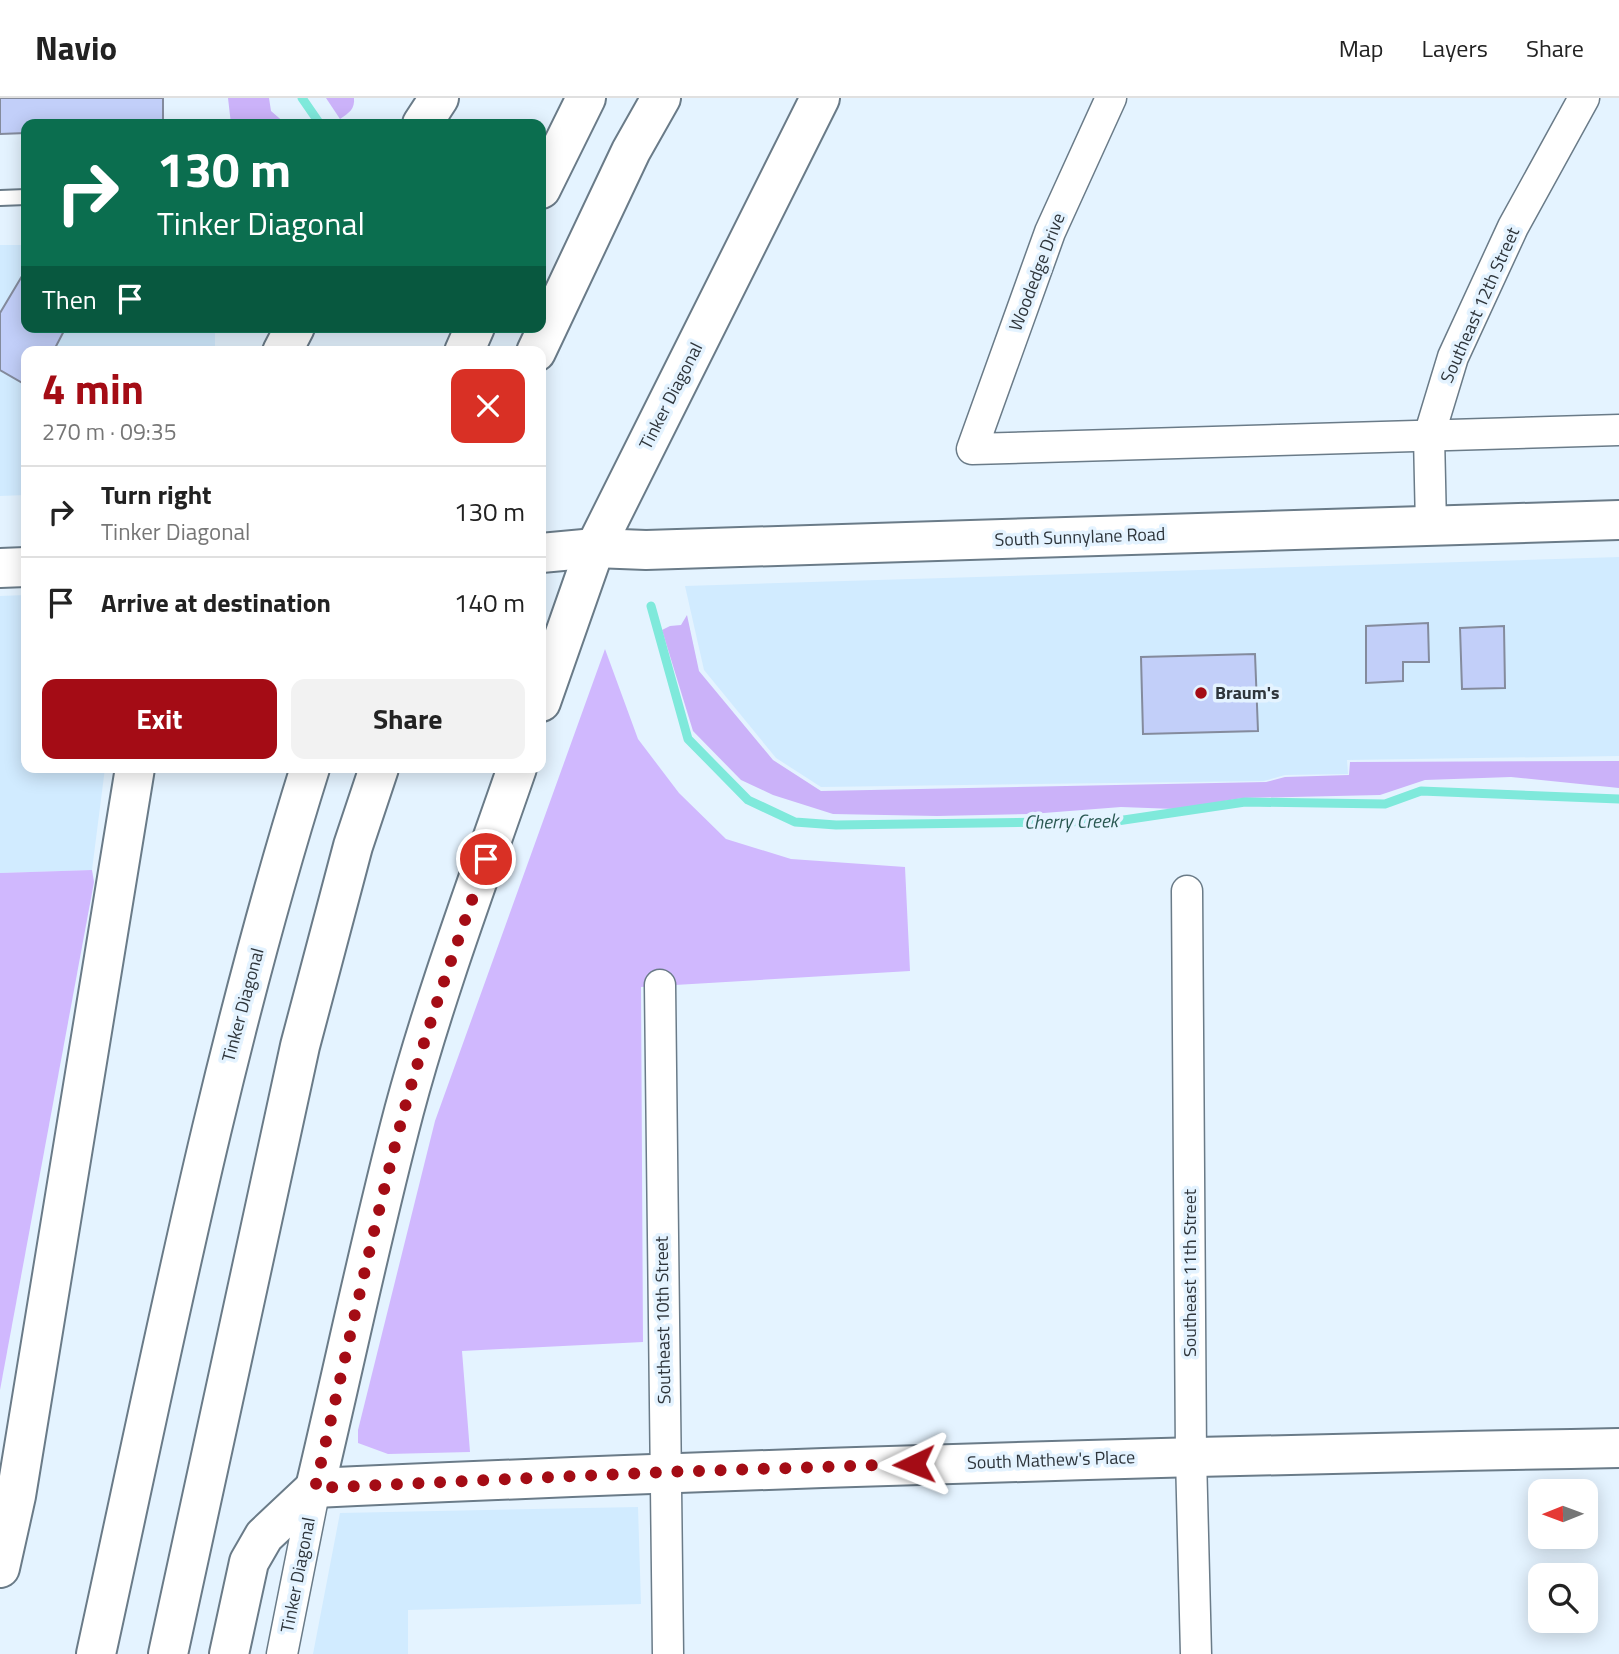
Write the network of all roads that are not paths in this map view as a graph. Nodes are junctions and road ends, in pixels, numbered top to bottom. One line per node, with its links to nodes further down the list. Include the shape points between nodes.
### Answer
1 (439, 98): 7 (main road)
2 (586, 98): 8 (main road)
3 (661, 98): 11 (main road)
4 (820, 98): 16 (main road, Tinker Diagonal)
5 (1111, 98): 13 (street, Woodedge Drive, via 1050,232 972,449)
6 (1584, 98): 13 (street, Southeast 12th Street, via 1513,227 1459,345)
7 (425, 119)
8 (546, 179)
9 (21, 197): 10 (lane)
10 (0, 198)
11 (546, 331)
12 (1619, 430): 13 (street)
13 (1429, 436): 15 (street, Southeast 12th Street)
14 (1619, 520): 15 (main road, South Sunnylane Road)
15 (1431, 526): 16 (main road, South Sunnylane Road)
16 (595, 548): 17 (main road, South Sunnylane Road); 20 (main road, Tinker Diagonal)
17 (546, 553)
18 (21, 567): 19 (main road)
19 (0, 568)
20 (546, 688)
21 (134, 773): 31 (main road)
22 (309, 773): 33 (main road, Tinker Diagonal, via 240,1009)
23 (377, 773): 34 (main road, via 353,846 300,1046)
24 (515, 773): 30 (main road, Tinker Diagonal, via 405,1108)
25 (1186, 891): 28 (street, Southeast 11th Street)
26 (660, 985): 29 (street, Southeast 10th Street)
27 (1619, 1448): 28 (main road, South Mathew's Place)
28 (1191, 1456): 29 (main road, South Mathew's Place); 38 (street, Southeast 11th Street)
29 (665, 1472): 30 (main road, South Mathew's Place); 37 (street, Southeast 10th Street)
30 (315, 1488): 35 (main road, via 264,1536 250,1562); 36 (street, Tinker Diagonal)
31 (8, 1495): 32 (main road)
32 (0, 1567)
33 (96, 1654)
34 (168, 1654)
35 (229, 1654)
36 (282, 1654)
37 (668, 1654)
38 (1196, 1654)

